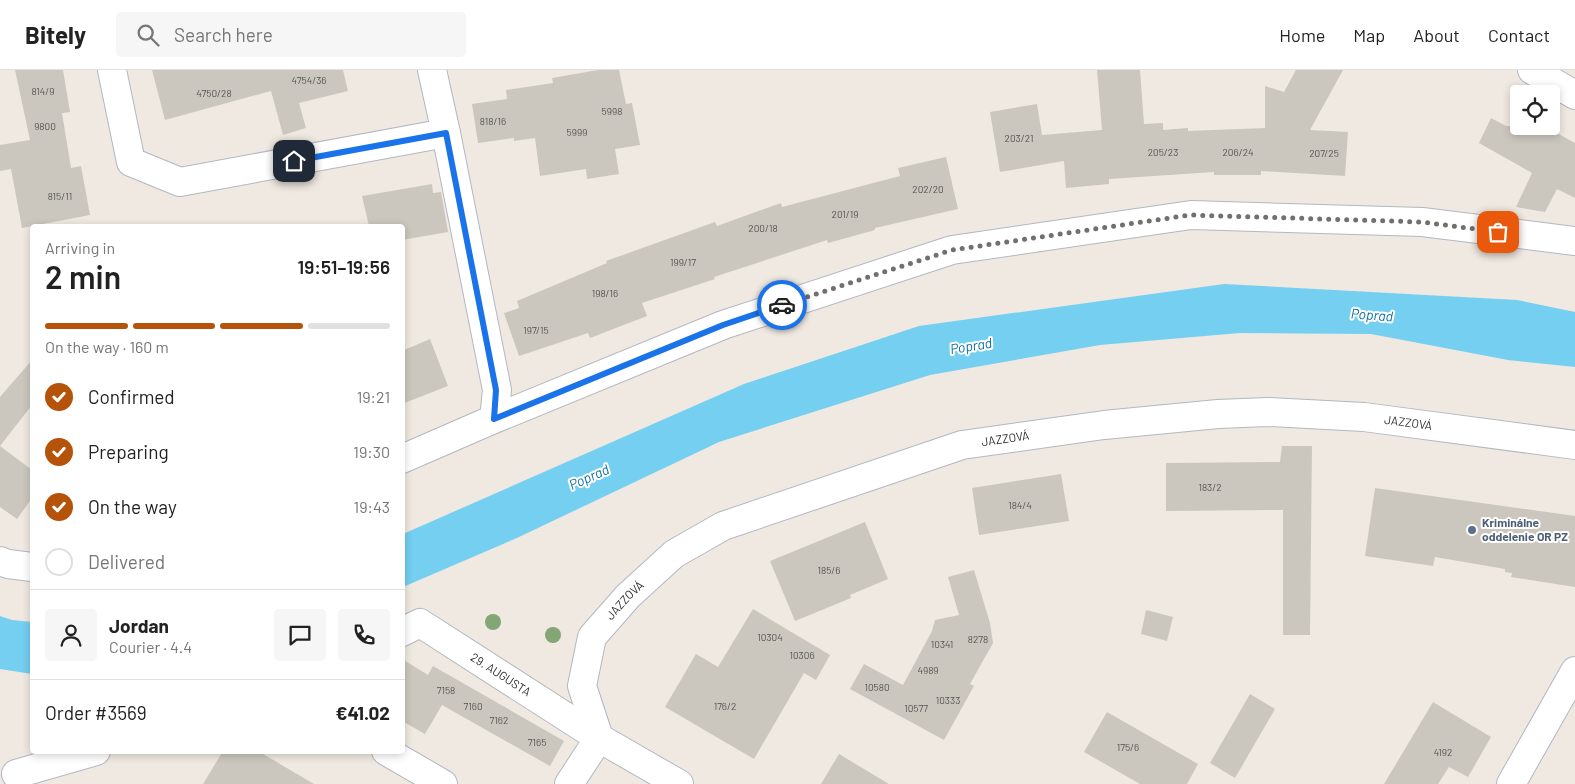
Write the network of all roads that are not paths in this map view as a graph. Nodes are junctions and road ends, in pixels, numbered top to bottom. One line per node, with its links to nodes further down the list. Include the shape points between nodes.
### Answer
1 (112, 70): 5 (street, via 131,162 180,182)
2 (432, 70): 5 (street)
3 (1532, 70): 4 (street)
4 (1575, 95)
5 (446, 133): 7 (street, via 496,390)
6 (1575, 241): 7 (street, via 1422,222 1190,215 952,250 723,325)
7 (494, 419): 9 (street)
8 (1575, 445): 14 (street, JAZZOVÁ, via 1364,417 1268,412 1104,425 962,445 723,526 674,554 628,596 592,636 582,686)
9 (405, 458)
10 (0, 561): 11 (street)
11 (30, 567)
12 (405, 630): 14 (street, 29. AUGUSTA, via 420,623)
13 (1575, 672): 21 (street)
14 (599, 738): 19 (street); 20 (street, 29. AUGUSTA)
15 (86, 754): 17 (street)
16 (391, 754): 18 (street)
17 (16, 774)
18 (443, 784)
19 (569, 784)
20 (679, 784)
21 (1511, 784)

